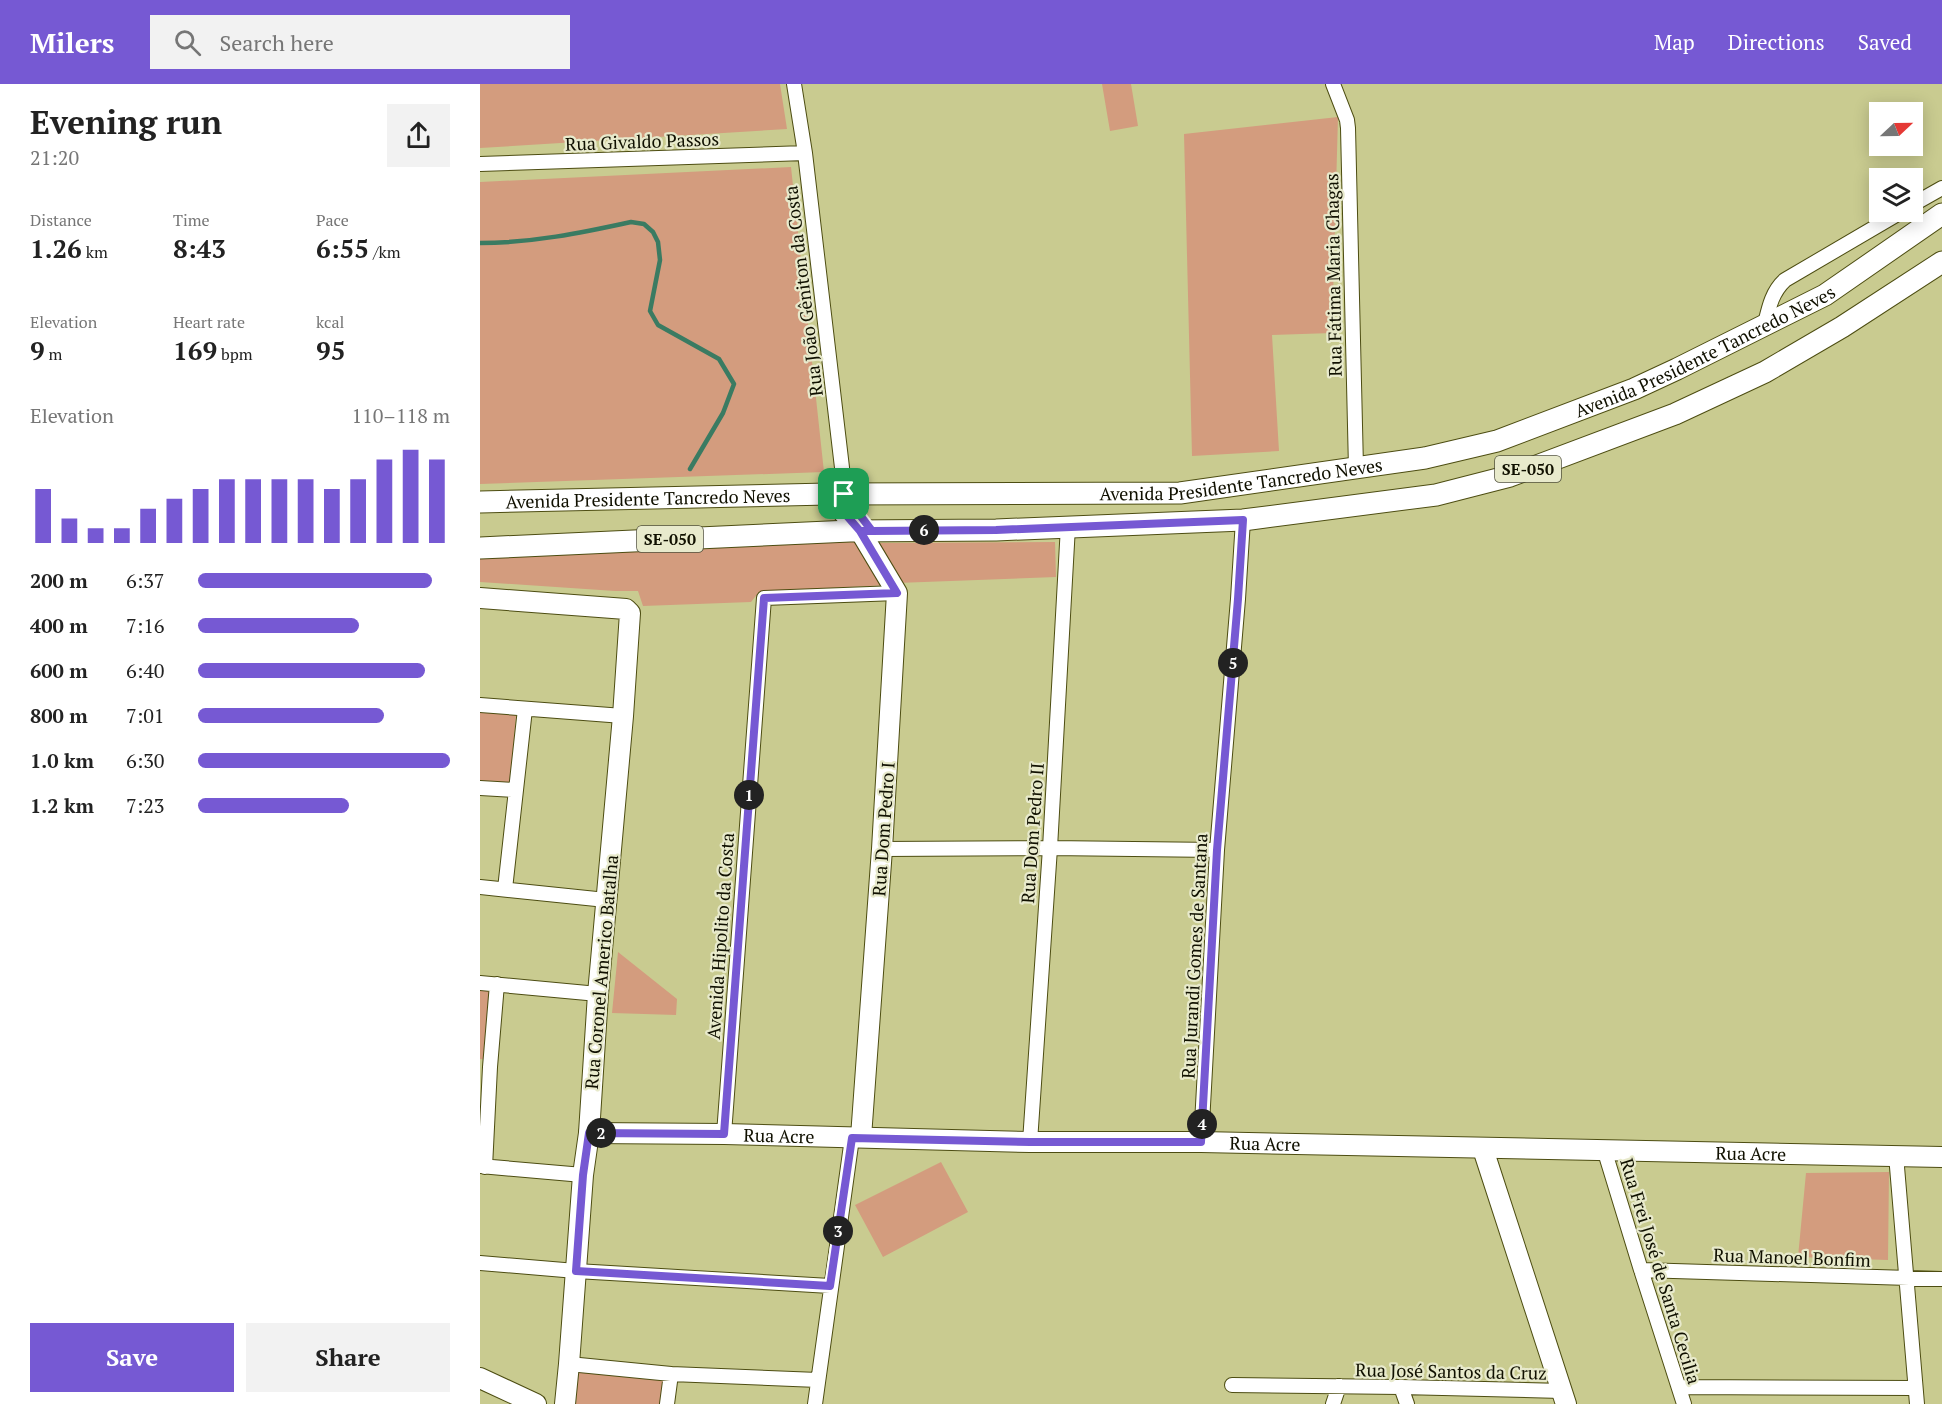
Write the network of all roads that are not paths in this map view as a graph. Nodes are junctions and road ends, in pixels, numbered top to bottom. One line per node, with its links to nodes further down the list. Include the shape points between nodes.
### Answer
1 (794, 84): 3 (street, Rua João Gêniton da Costa)
2 (1333, 84): 11 (street, Rua Fátima Maria Chagas, via 1348,128)
3 (805, 153): 4 (street, Rua Givaldo Passos); 12 (street, Rua João Gêniton da Costa)
4 (480, 164)
5 (1942, 188): 6 (street)
6 (1923, 199)
7 (1942, 214): 10 (main road, Avenida Presidente Tancredo Neves / SE-050, via 1825,295)
8 (1884, 222): 10 (street, via 1785,280 1776,288)
9 (1942, 262): 14 (main road, Avenida Presidente Tancredo Neves / SE-050, via 1765,372 1675,414 1510,476 1436,495)
10 (1766, 324): 11 (main road, Avenida Presidente Tancredo Neves / SE-050, via 1634,389 1497,441 1425,458)
11 (1356, 468): 12 (main road, Avenida Presidente Tancredo Neves / SE-050, via 1180,493)
12 (836, 494): 13 (main road, Avenida Presidente Tancredo Neves / SE-050); 16 (main road)
13 (480, 502)
14 (1243, 520): 15 (main road, Avenida Presidente Tancredo Neves / SE-050); 27 (street, Rua Jurandi Gomes de Santana)
15 (1068, 526): 16 (main road, Avenida Presidente Tancredo Neves / SE-050); 25 (street, Rua Dom Pedro II)
16 (866, 531): 17 (main road, Avenida Presidente Tancredo Neves / SE-050); 18 (street)
17 (480, 548)
18 (897, 593): 26 (street, Rua Dom Pedro I); 36 (street, Avenida Hipolito da Costa, via 764,598)
19 (480, 598): 22 (street, Rua Coronel Americo Batalha, via 629,611)
20 (480, 705): 21 (street)
21 (525, 710): 22 (street); 24 (street)
22 (623, 716): 30 (street, Rua Coronel Americo Batalha)
23 (480, 788): 24 (street)
24 (516, 790): 29 (street)
25 (1050, 848): 26 (street); 27 (street); 38 (street, Rua Dom Pedro II)
26 (882, 849): 37 (street, Rua Dom Pedro I)
27 (1217, 850): 39 (street, Rua Jurandi Gomes de Santana)
28 (480, 887): 29 (street)
29 (505, 889): 30 (street)
30 (606, 900): 33 (street, Rua Coronel Americo Batalha)
31 (480, 982): 32 (street)
32 (497, 984): 33 (street); 34 (street)
33 (598, 994): 35 (street, Rua Coronel Americo Batalha)
34 (485, 1067): 44 (street)
35 (589, 1133): 36 (street, Rua Acre); 45 (street, Rua Coronel Americo Batalha)
36 (724, 1134): 37 (street, Rua Acre)
37 (856, 1138): 38 (street, Rua Acre); 51 (street)
38 (1030, 1142): 39 (street, Rua Acre)
39 (1201, 1142): 40 (street, Rua Acre)
40 (1483, 1149): 41 (street, Rua Acre); 61 (street)
41 (1604, 1149): 42 (street, Rua Acre); 47 (street, Rua Frei José de Santa Cecilia)
42 (1896, 1155): 43 (street, Rua Acre); 49 (street)
43 (1942, 1157)
44 (482, 1166): 45 (street)
45 (583, 1175): 48 (street, Rua Coronel Americo Batalha)
46 (480, 1263): 48 (street)
47 (1641, 1270): 49 (street, Rua Manoel Bonfim); 59 (street, Rua Frei José de Santa Cecilia)
48 (576, 1271): 51 (street); 52 (street, Rua Coronel Americo Batalha)
49 (1906, 1278): 50 (street, Rua Manoel Bonfim); 60 (street)
50 (1942, 1279)
51 (830, 1286): 55 (street)
52 (570, 1364): 53 (street); 63 (street, Rua Coronel Americo Batalha)
53 (671, 1374): 55 (street); 64 (street)
54 (480, 1378): 62 (street)
55 (818, 1380): 65 (street)
56 (1232, 1385): 57 (street, Rua José Santos da Cruz)
57 (1339, 1386): 58 (street, Rua José Santos da Cruz); 66 (street, Rua José Santos da Cruz)
58 (1401, 1387): 61 (street, Rua José Santos da Cruz); 67 (street)
59 (1679, 1387): 60 (street); 68 (street, Rua Frei José de Santa Cecilia)
60 (1916, 1388): 69 (street)
61 (1564, 1398)
62 (536, 1404)
63 (565, 1404)
64 (667, 1404)
65 (815, 1404)
66 (1333, 1404)
67 (1407, 1404)
68 (1684, 1404)
69 (1917, 1404)

